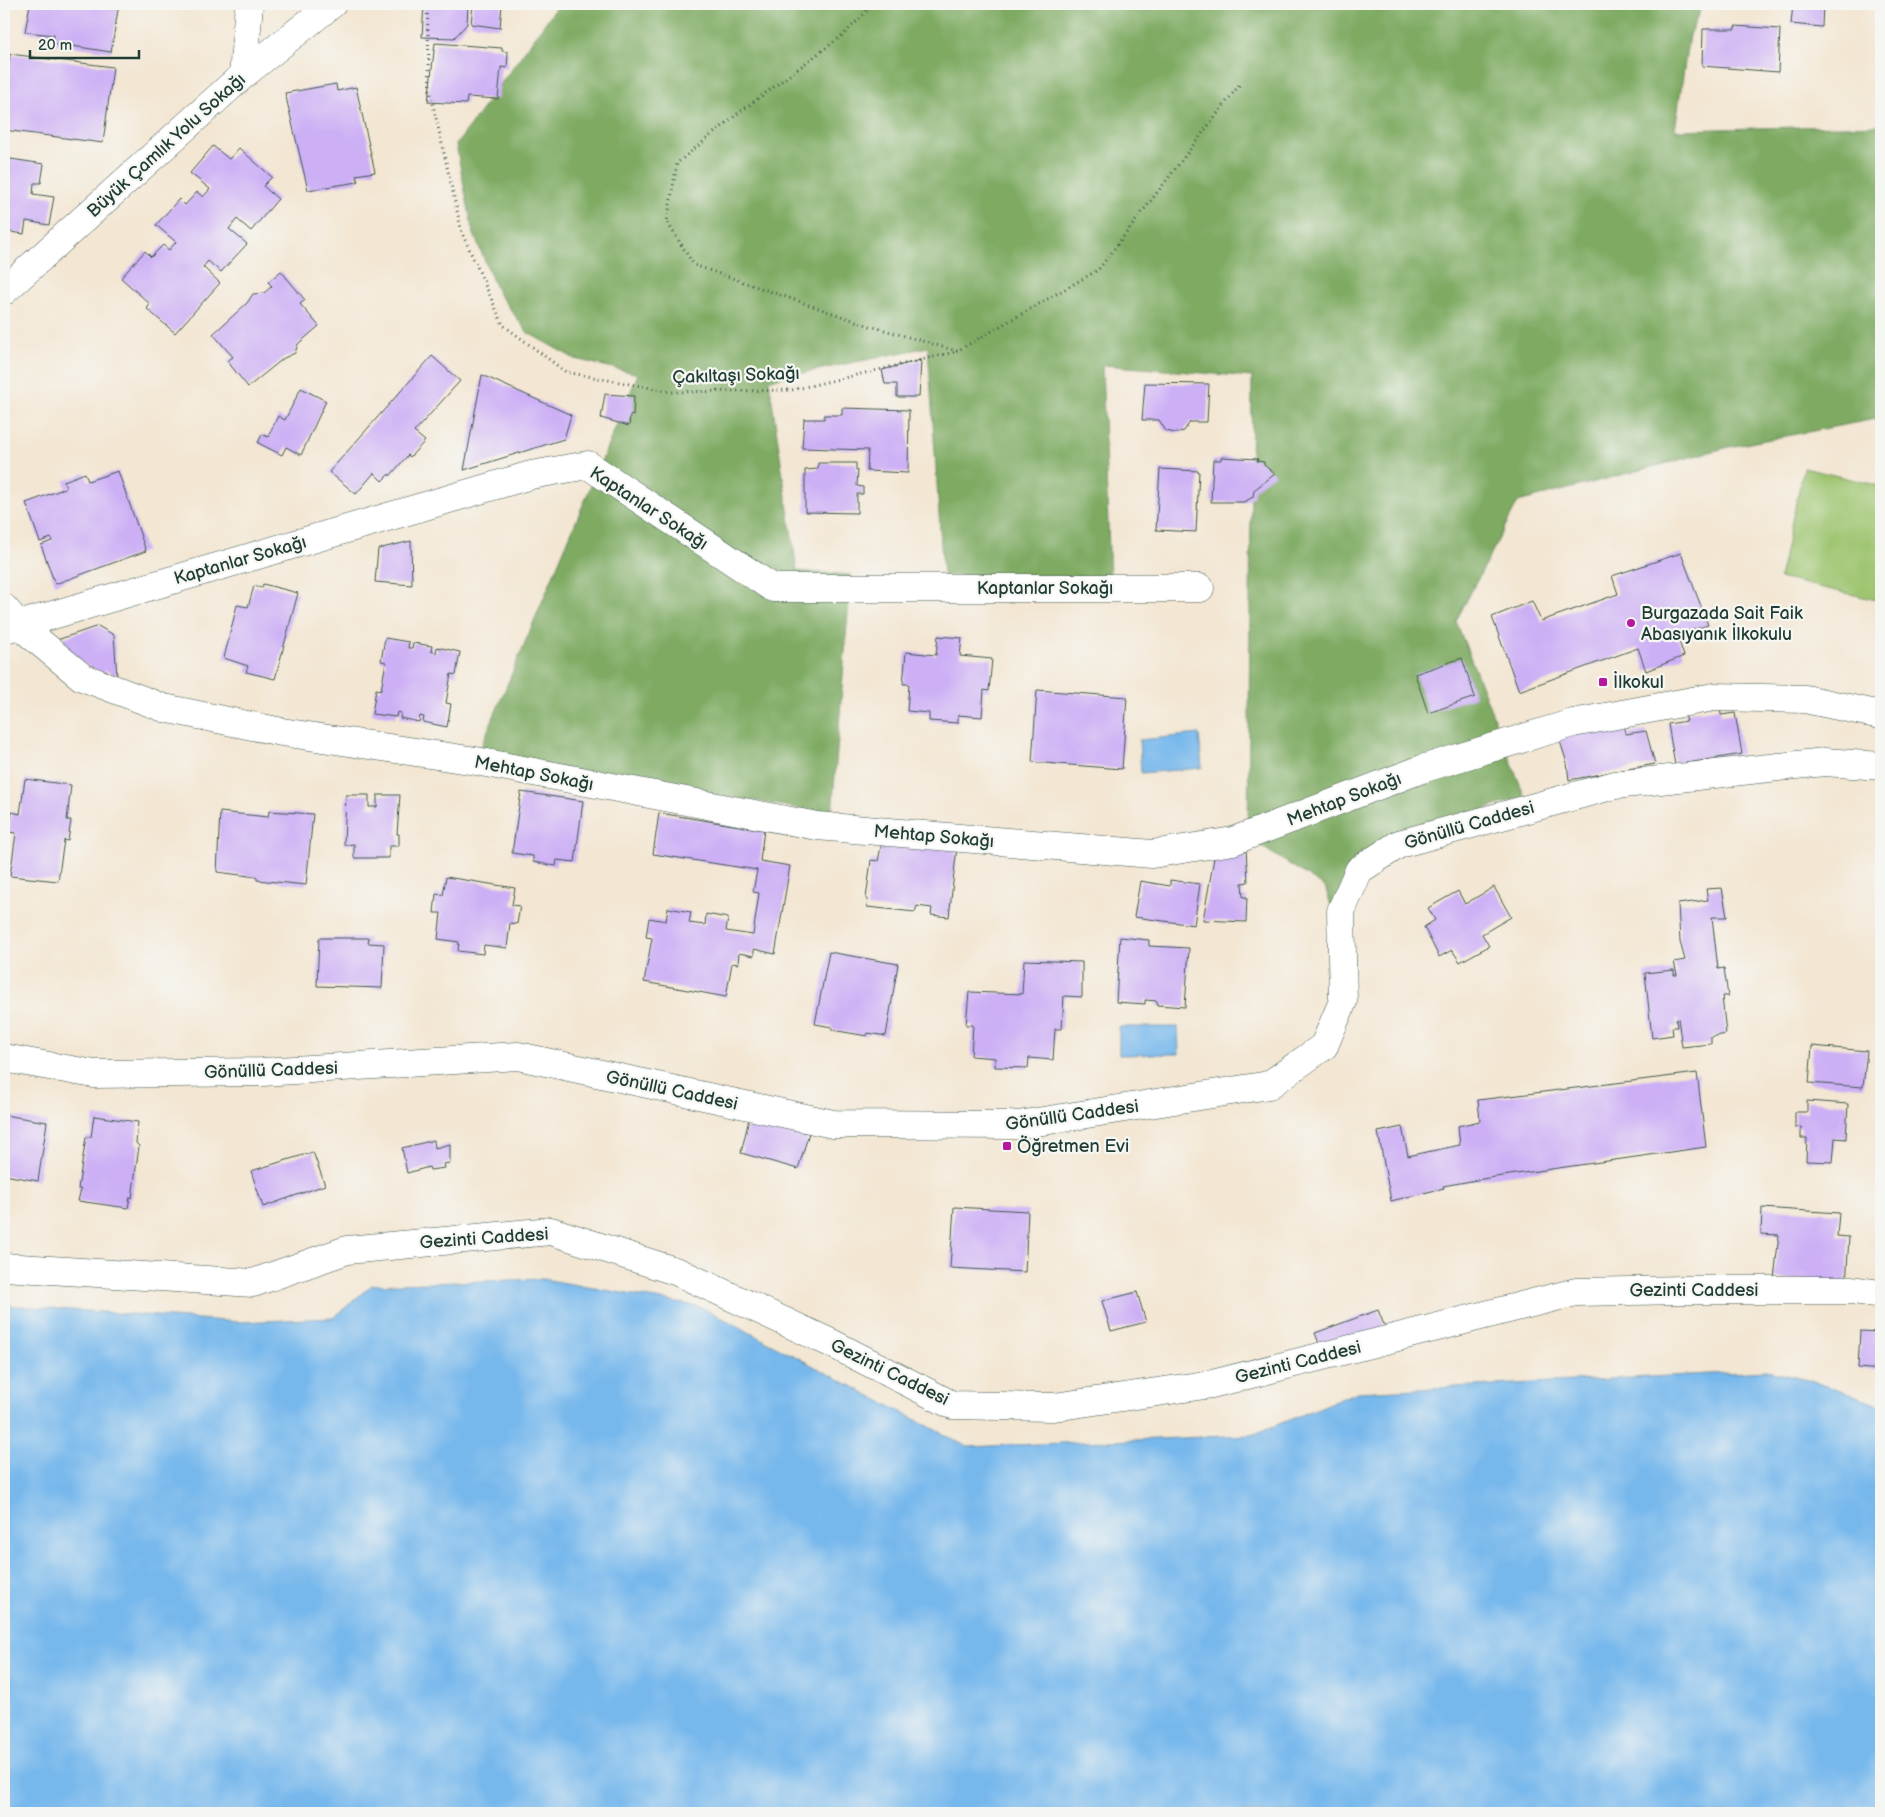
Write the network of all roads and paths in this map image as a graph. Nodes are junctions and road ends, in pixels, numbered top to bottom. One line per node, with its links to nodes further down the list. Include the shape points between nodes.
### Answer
1 (249, 4): 5 (street)
2 (332, 4): 5 (street, Büyük Çamlık Yolu Sokağı)
3 (427, 4): 8 (path, Çakıltaşı Sokağı, via 430,91 462,232 503,325 566,372 672,392 792,390)
4 (874, 4): 8 (path, via 843,35 678,163 666,222 694,265)
5 (243, 75): 7 (street, Büyük Çamlık Yolu Sokağı)
6 (1240, 84): 8 (path, Çakıltaşı Sokağı, via 1098,270)
7 (4, 291)
8 (956, 352)
9 (1200, 588): 10 (street, Kaptanlar Sokağı, via 773,588 588,466 532,475)
10 (9, 621): 11 (street, Mehtap Sokağı, via 82,678 164,708 264,728 476,761 817,826 1152,854 1233,841 1422,769 1573,723 1714,697 1806,699)
11 (1881, 715)
12 (1881, 766): 13 (street, Gönüllü Caddesi, via 1824,762 1615,785 1399,844 1359,870 1341,911 1343,1001 1324,1046 1269,1085 1018,1125 833,1124 518,1056 262,1072 94,1074)
13 (4, 1058)
14 (4, 1267): 15 (street, Gezinti Caddesi, via 253,1283 347,1250 551,1231 678,1272 833,1344 952,1405 1054,1406 1212,1384 1576,1292 1842,1290)
15 (1881, 1294)

